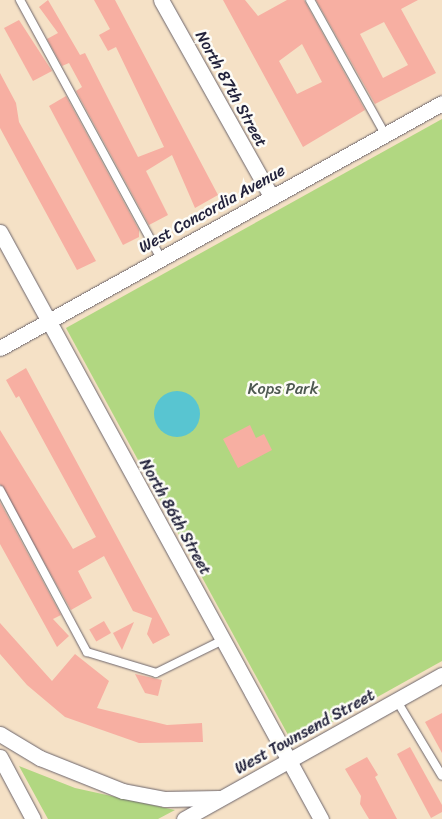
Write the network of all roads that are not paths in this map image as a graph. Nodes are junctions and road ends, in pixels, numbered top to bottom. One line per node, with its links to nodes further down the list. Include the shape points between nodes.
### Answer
1 (20, 0): 8 (lane)
2 (161, 0): 6 (street, North 87th Street)
3 (310, 0): 5 (lane)
4 (442, 103): 5 (street, West Concordia Avenue)
5 (385, 134): 6 (street, West Concordia Avenue)
6 (271, 196): 8 (street, West Concordia Avenue)
7 (0, 232): 9 (street, North 86th Street)
8 (160, 257): 9 (street, West Concordia Avenue)
9 (48, 321): 10 (street, West Concordia Avenue); 12 (street, North 86th Street)
10 (0, 348)
11 (0, 490): 12 (lane, via 87,652 156,673)
12 (223, 640): 17 (street, North 86th Street)
13 (442, 675): 14 (street, West Townsend Street)
14 (397, 700): 17 (street, West Townsend Street); 18 (lane)
15 (0, 734): 19 (street, via 40,758 123,791 165,800)
16 (0, 757): 20 (street)
17 (290, 762): 19 (street, West Townsend Street); 22 (street, North 86th Street)
18 (442, 776)
19 (222, 798): 21 (street, West Townsend Street)
20 (33, 819)
21 (184, 819)
22 (321, 819)

